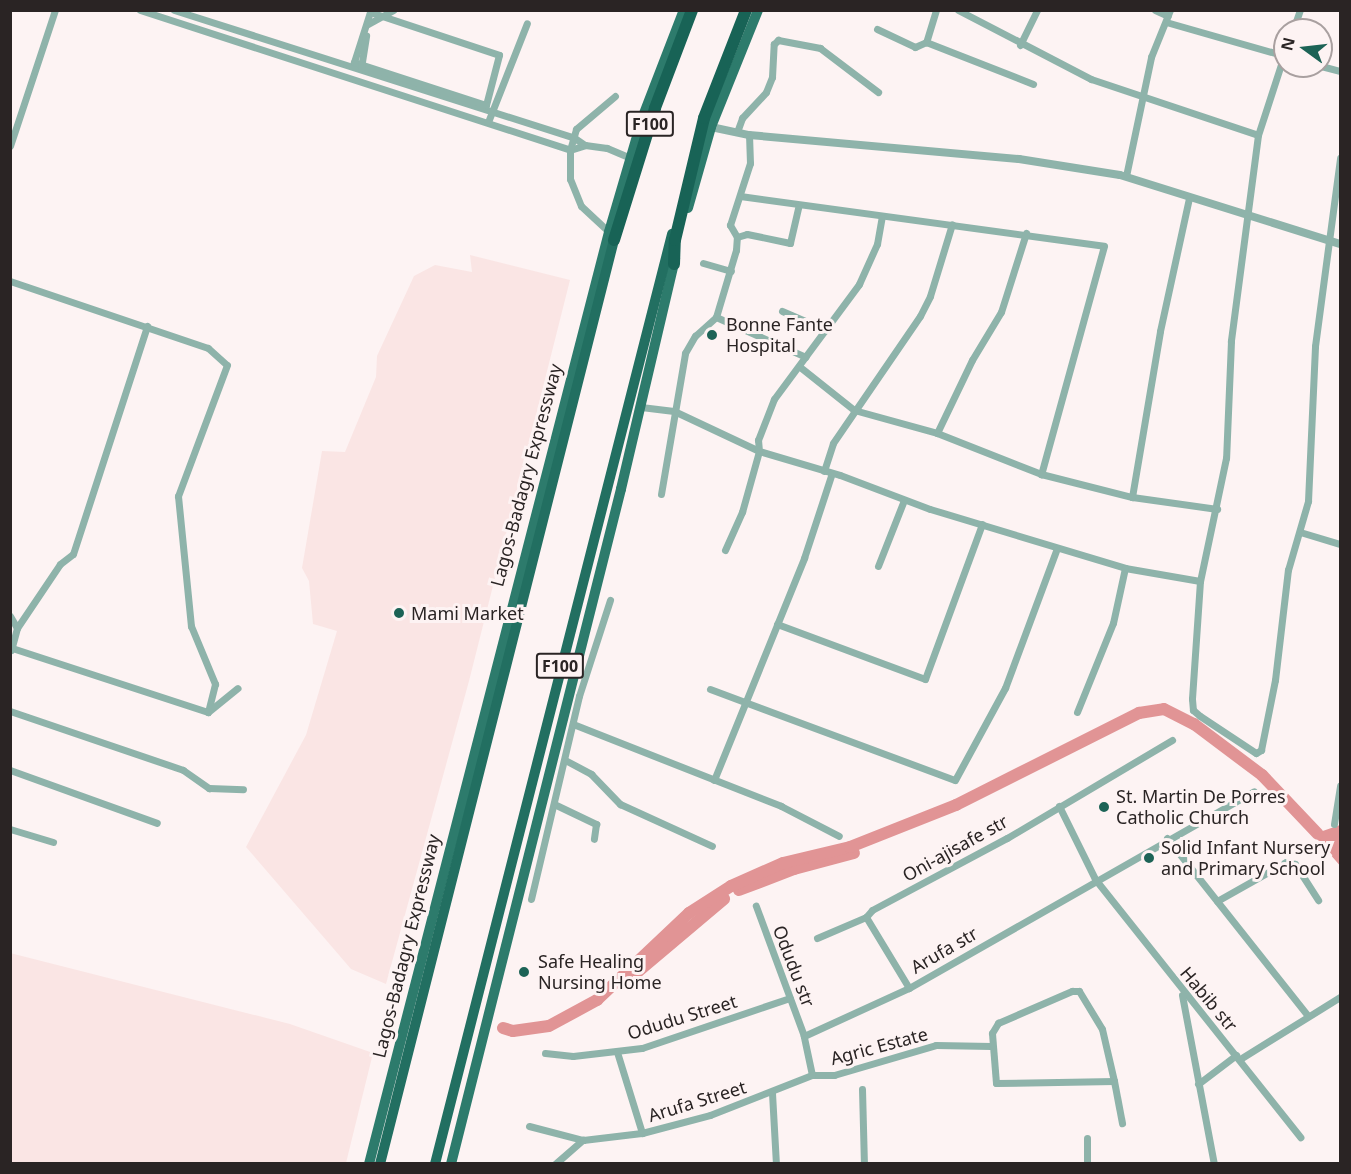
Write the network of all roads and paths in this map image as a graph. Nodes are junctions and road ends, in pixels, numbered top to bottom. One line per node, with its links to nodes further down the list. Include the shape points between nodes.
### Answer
1 (55, 10): 36 (street)
2 (140, 10): 29 (street)
3 (174, 10): 21 (street)
4 (363, 10): 15 (street)
5 (393, 10): 15 (street)
6 (684, 10): 38 (main road, Lagos-Badagry Expressway)
7 (692, 10): 49 (highway, Lagos-Badagry Expressway / F100)
8 (746, 10): 40 (highway, F100, via 704,118)
9 (758, 10): 30 (main road)
10 (936, 10): 18 (street)
11 (958, 10): 19 (street)
12 (1037, 10): 19 (street)
13 (1155, 10): 14 (street)
14 (1168, 16): 20 (street); 25 (street, via 1151,57)
15 (369, 21): 21 (street)
16 (527, 23): 28 (street)
17 (877, 29): 18 (street, via 915,47)
18 (926, 42): 23 (street)
19 (1020, 45): 25 (street, via 1091,79)
20 (1273, 51)
21 (360, 71): 28 (street)
22 (1277, 78): 33 (street)
23 (1033, 84)
24 (878, 92): 31 (street, via 820,48 778,40 766,92 742,118)
25 (1144, 95): 33 (street); 41 (street)
26 (615, 96): 34 (street, via 587,116)
27 (486, 105): 27 (street, via 499,55 370,12 354,62)
28 (491, 113): 29 (street); 34 (street)
29 (488, 122): 37 (street)
30 (711, 127): 31 (street); 54 (main road)
31 (738, 132): 32 (street)
32 (749, 135): 41 (street, via 924,149); 42 (street, via 752,154)
33 (1258, 135): 46 (street)
34 (573, 137): 35 (street); 37 (street)
35 (585, 145): 37 (street); 38 (street, via 607,148)
36 (10, 147)
37 (570, 150): 49 (street, via 570,179 581,206)
38 (630, 158): 49 (main road, Lagos-Badagry Expressway)
39 (1341, 158): 51 (street)
40 (690, 170): 54 (highway); 141 (highway, F100)
41 (1126, 176): 43 (street)
42 (740, 196): 44 (street); 50 (street, via 730,225)
43 (1189, 198): 46 (street); 71 (street, via 1160,331)
44 (799, 205): 45 (street); 50 (street, via 790,243 747,234)
45 (882, 217): 47 (street); 60 (street, via 868,266)
46 (1248, 218): 51 (street); 73 (street, via 1231,341 1226,458)
47 (951, 224): 48 (street); 64 (street, via 930,296 867,397)
48 (1026, 232): 66 (street, via 1001,312 972,360); 69 (street, via 1105,248)
49 (611, 236): 139 (main road, Lagos-Badagry Expressway); 140 (highway, Lagos-Badagry Expressway / F100)
50 (737, 237): 55 (street)
51 (1330, 242): 52 (street); 75 (street, via 1315,346 1308,501)
52 (1341, 244)
53 (703, 263): 55 (street)
54 (674, 264): 63 (main road)
55 (730, 272): 58 (street)
56 (10, 281): 59 (street)
57 (782, 311): 60 (street)
58 (716, 317): 61 (street); 65 (street, via 688,345)
59 (147, 326): 85 (street, via 73,554 60,564); 91 (street, via 217,352 227,365 178,495 191,626 215,684)
60 (826, 330): 61 (street)
61 (806, 357): 62 (street)
62 (800, 368): 64 (street); 67 (street, via 774,399 758,441)
63 (641, 406): 65 (street); 142 (main road)
64 (854, 410): 66 (street); 68 (street, via 833,443)
65 (675, 411): 67 (street); 70 (street)
66 (937, 433): 69 (street)
67 (759, 451): 68 (street); 78 (street, via 742,512)
68 (828, 472): 72 (street); 84 (street, via 826,499)
69 (1041, 474): 71 (street)
70 (661, 494)
71 (1132, 497): 73 (street)
72 (904, 500): 74 (street); 79 (street)
73 (1216, 509): 81 (street)
74 (982, 524): 77 (street); 84 (street, via 925,679)
75 (1300, 532): 76 (street); 81 (street, via 1288,570 1275,680 1261,750 1256,753 1193,710)
76 (1341, 544)
77 (1057, 548): 80 (street); 89 (street, via 1005,688 955,780)
78 (725, 550)
79 (878, 566)
80 (1125, 568): 81 (street); 92 (street, via 1113,623)
81 (1200, 581)
82 (610, 600): 93 (street)
83 (10, 616): 85 (street)
84 (777, 624): 89 (street)
85 (17, 628): 86 (street)
86 (11, 650): 91 (street)
87 (238, 688): 91 (street)
88 (710, 689): 89 (street)
89 (746, 700): 97 (street)
90 (10, 711): 99 (street, via 183,770 209,788)
91 (208, 712)
92 (1077, 712)
93 (573, 724): 95 (street); 97 (street)
94 (1172, 740): 102 (street, Oni-ajisafe str)
95 (565, 760): 101 (street); 110 (street, via 591,774 620,804)
96 (10, 770): 103 (street)
97 (714, 780): 106 (street, via 782,806)
98 (1341, 785): 104 (street)
99 (243, 789)
100 (1254, 791): 107 (street, Arufa str)
101 (554, 804): 108 (street, via 596,824); 112 (street)
102 (1059, 806): 111 (street); 116 (street, Oni-ajisafe str, via 872,910)
103 (158, 823)
104 (1334, 824)
105 (10, 829): 109 (street)
106 (839, 836)
107 (1167, 838): 111 (street, Arufa str); 114 (street)
108 (594, 839)
109 (54, 842)
110 (712, 846)
111 (1095, 879): 118 (street, Arufa str); 119 (street, Habib str)
112 (531, 899)
113 (1318, 900): 114 (street, via 1295,864 1286,862)
114 (1217, 901): 122 (street)
115 (756, 906): 121 (street, Odudu str)
116 (866, 917): 117 (street, Oni-ajisafe str); 118 (street)
117 (817, 938)
118 (909, 988): 123 (street, Arufa str)
119 (1181, 992): 127 (street, Habib str); 130 (street)
120 (1341, 997): 122 (street)
121 (790, 998): 123 (street, Odudu str); 125 (street, Odudu Street, via 642,1048)
122 (1308, 1016): 127 (street)
123 (804, 1036): 128 (street)
124 (991, 1046): 128 (street, Agric Estate, via 936,1046 834,1075); 129 (street, via 996,1083); 129 (street, via 998,1023 1072,991 1079,992 1102,1029)
125 (617, 1052): 126 (street, Odudu Street, via 573,1056); 135 (street)
126 (545, 1053)
127 (1238, 1057): 130 (street); 136 (street, Habib str)
128 (812, 1075): 132 (street, Arufa Street)
129 (1114, 1081): 133 (street)
130 (1198, 1084): 147 (street)
131 (862, 1089): 145 (street)
132 (772, 1093): 135 (street, Arufa Street); 144 (street)
133 (1122, 1123)
134 (530, 1126): 138 (street)
135 (642, 1133): 138 (street, Arufa Street)
136 (1300, 1137)
137 (1087, 1138): 146 (street)
138 (583, 1140): 143 (street)
139 (369, 1164)
140 (380, 1164)
141 (435, 1164)
142 (451, 1164)
143 (555, 1164)
144 (776, 1164)
145 (864, 1164)
146 (1087, 1164)
147 (1214, 1164)

